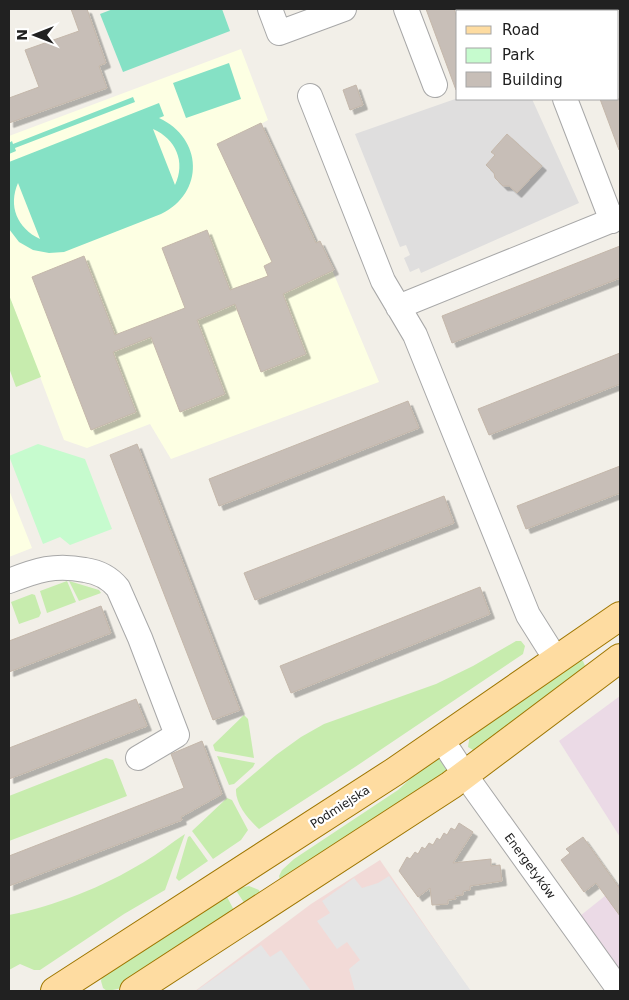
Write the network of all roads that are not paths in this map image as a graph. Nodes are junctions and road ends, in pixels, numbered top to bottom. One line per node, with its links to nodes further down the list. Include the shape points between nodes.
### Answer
1 (270, 9): 2 (street, via 279,33)
2 (344, 9)
3 (406, 9): 4 (street)
4 (435, 85)
5 (310, 96): 8 (street, via 383,280)
6 (565, 100): 7 (street)
7 (616, 219): 8 (street)
8 (398, 308): 12 (street, via 415,335 528,615)
9 (9, 581): 14 (street, via 33,571 74,567 100,573 114,582 140,638 177,735)
10 (620, 616): 12 (main road, Podmiejska)
11 (620, 658): 15 (main road)
12 (557, 661): 13 (main road, Podmiejska)
13 (442, 740): 15 (street, Energetyków); 17 (main road, Podmiejska)
14 (138, 758)
15 (465, 775): 16 (street, Energetyków); 18 (main road)
16 (620, 990)
17 (55, 991)
18 (134, 991)

